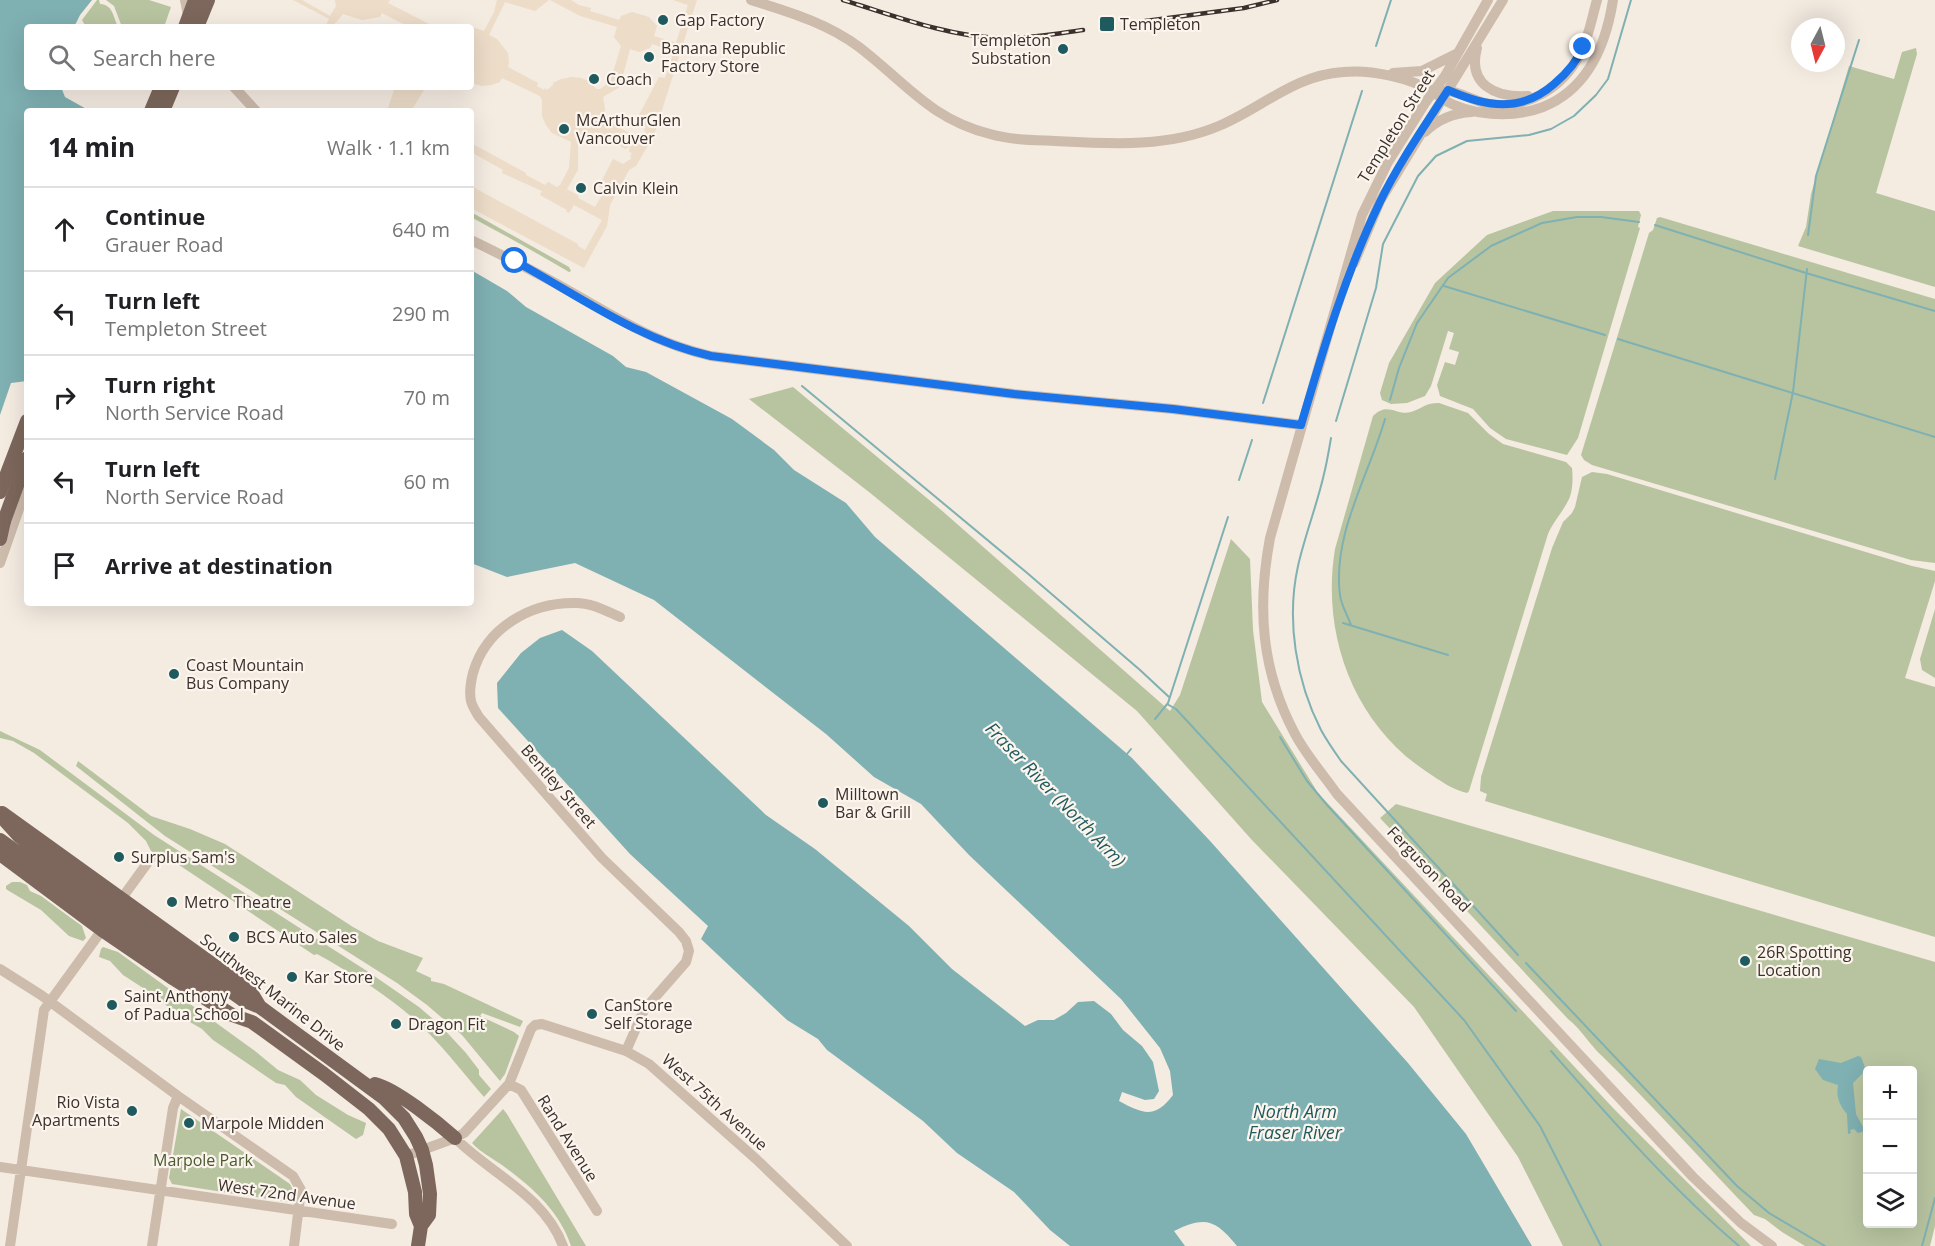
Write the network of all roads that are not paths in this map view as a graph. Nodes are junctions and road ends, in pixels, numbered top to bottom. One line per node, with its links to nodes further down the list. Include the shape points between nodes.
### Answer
1 (185, 0): 9 (street)
2 (195, 0): 9 (main road, bridge)
3 (208, 0): 10 (main road)
4 (751, 0): 13 (street, via 835,31 937,112 980,131 1015,139 1131,143 1187,136 1232,120 1301,81 1341,72)
5 (1488, 0): 12 (street, Templeton Street)
6 (1503, 0): 11 (street, Templeton Street)
7 (1597, 0): 14 (street, via 1580,55)
8 (1613, 0): 22 (street, via 1598,55 1568,92 1528,112)
9 (185, 20)
10 (198, 24)
11 (1479, 40): 14 (street, via 1475,68 1493,92 1525,96); 18 (street, Templeton Street)
12 (1458, 53): 13 (street, via 1422,70 1403,74); 18 (street, Templeton Street)
13 (1375, 72): 18 (street)
14 (1550, 88): 18 (street, via 1528,101 1499,105)
15 (160, 90): 19 (main road)
16 (172, 90): 20 (main road)
17 (237, 90): 21 (street)
18 (1441, 94): 22 (street); 23 (street, Templeton Street); 25 (street, Templeton Street, via 1388,162 1362,215)
19 (152, 108)
20 (164, 108)
21 (253, 108)
22 (1478, 112): 23 (street, via 1444,118 1429,128)
23 (1407, 154): 25 (street, Templeton Street, via 1375,211)
24 (474, 241): 26 (street, via 645,334 702,354)
25 (1336, 310): 26 (street, Templeton Street)
26 (1301, 425): 71 (street, Ferguson Road, via 1270,538 1262,625 1273,682 1295,734 1337,794 1693,1177 1741,1223)
27 (24, 426): 30 (main road)
28 (24, 429): 31 (main road)
29 (24, 466): 35 (main road, bridge)
30 (0, 468)
31 (0, 492)
32 (24, 494): 34 (street)
33 (0, 501): 34 (street)
34 (19, 508): 37 (street)
35 (2, 523): 36 (main road)
36 (0, 539)
37 (0, 563)
38 (620, 617): 51 (street, Bentley Street, via 577,603 530,610 497,632 478,659 471,681 471,701 479,717 602,858 686,941 687,962 644,1010)
39 (0, 814): 40 (main road, Southwest Marine Drive); 44 (main road, bridge)
40 (24, 828): 42 (street); 45 (main road, Southwest Marine Drive)
41 (0, 840): 44 (main road, bridge)
42 (2, 855): 46 (main road, Southwest Marine Drive)
43 (151, 858): 45 (street)
44 (70, 883): 49 (main road, via 243,1000); 50 (main road)
45 (122, 898): 49 (main road, Southwest Marine Drive, via 251,992)
46 (102, 930): 48 (street); 50 (main road, Southwest Marine Drive, via 222,1009)
47 (0, 969): 48 (street)
48 (50, 1002): 54 (street); 59 (street, via 45,1010)
49 (260, 1007): 52 (main road, Southwest Marine Drive)
50 (252, 1022): 57 (main road, Southwest Marine Drive, via 369,1109 389,1129)
51 (626, 1051): 53 (street, West 75th Avenue, via 537,1024 532,1026); 70 (street, West 75th Avenue, via 649,1064)
52 (361, 1081): 55 (main road, via 383,1086); 56 (main road, Southwest Marine Drive, via 404,1118)
53 (509, 1084): 55 (street); 62 (street, Rand Avenue, via 521,1090)
54 (178, 1096): 60 (street); 61 (street, via 293,1176 301,1190)
55 (455, 1138): 56 (street); 69 (street, via 530,1198)
56 (422, 1150): 57 (street); 64 (main road, Southwest Marine Drive, via 430,1194 429,1215)
57 (406, 1156): 64 (main road, Southwest Marine Drive)
58 (0, 1167): 59 (street, West 72nd Avenue)
59 (21, 1170): 60 (street, West 72nd Avenue); 65 (street)
60 (160, 1190): 61 (street, West 72nd Avenue); 66 (street)
61 (300, 1210): 63 (street, West 72nd Avenue); 67 (street)
62 (597, 1211)
63 (392, 1224)
64 (421, 1226): 68 (main road)
65 (10, 1246)
66 (152, 1246)
67 (294, 1246)
68 (418, 1246)
69 (563, 1246)
70 (847, 1246)
71 (1772, 1246)

